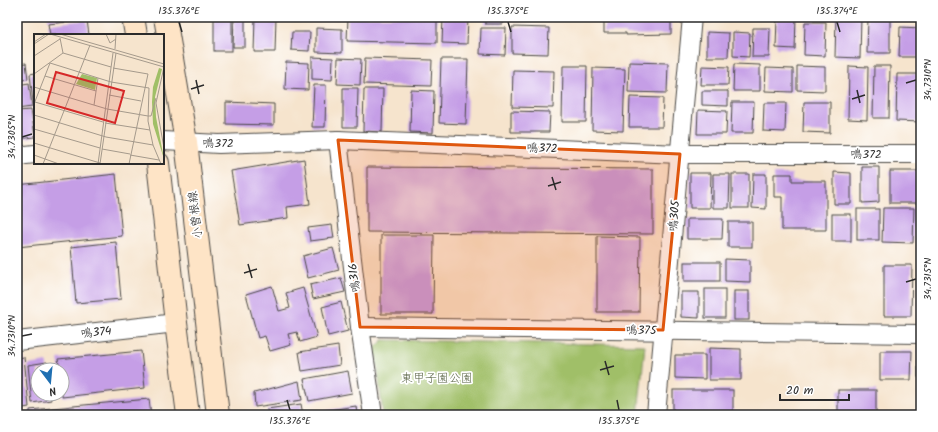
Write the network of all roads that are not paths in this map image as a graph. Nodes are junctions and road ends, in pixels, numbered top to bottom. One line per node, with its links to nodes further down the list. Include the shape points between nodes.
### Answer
1 (133, 17): 4 (street)
2 (165, 17): 7 (street, 小曽根線)
3 (692, 17): 9 (street, 鳴305)
4 (136, 34)
5 (338, 140): 7 (street, 鳴372, via 219,144); 9 (street, 鳴372); 14 (street, 鳴316)
6 (164, 141): 7 (street, 鳴372)
7 (186, 142): 19 (street, 小曽根線)
8 (34, 154): 11 (street)
9 (680, 154): 10 (street, 鳴372); 15 (street, 鳴305)
10 (921, 154)
11 (17, 156)
12 (158, 164): 13 (street)
13 (176, 324): 17 (street, 鳴374); 18 (street)
14 (360, 327): 15 (street, 鳴375); 20 (street, 鳴316)
15 (664, 331): 16 (street, 鳴375); 21 (street, 鳴305)
16 (921, 334)
17 (17, 341)
18 (188, 415)
19 (218, 415)
20 (373, 415)
21 (656, 415)

